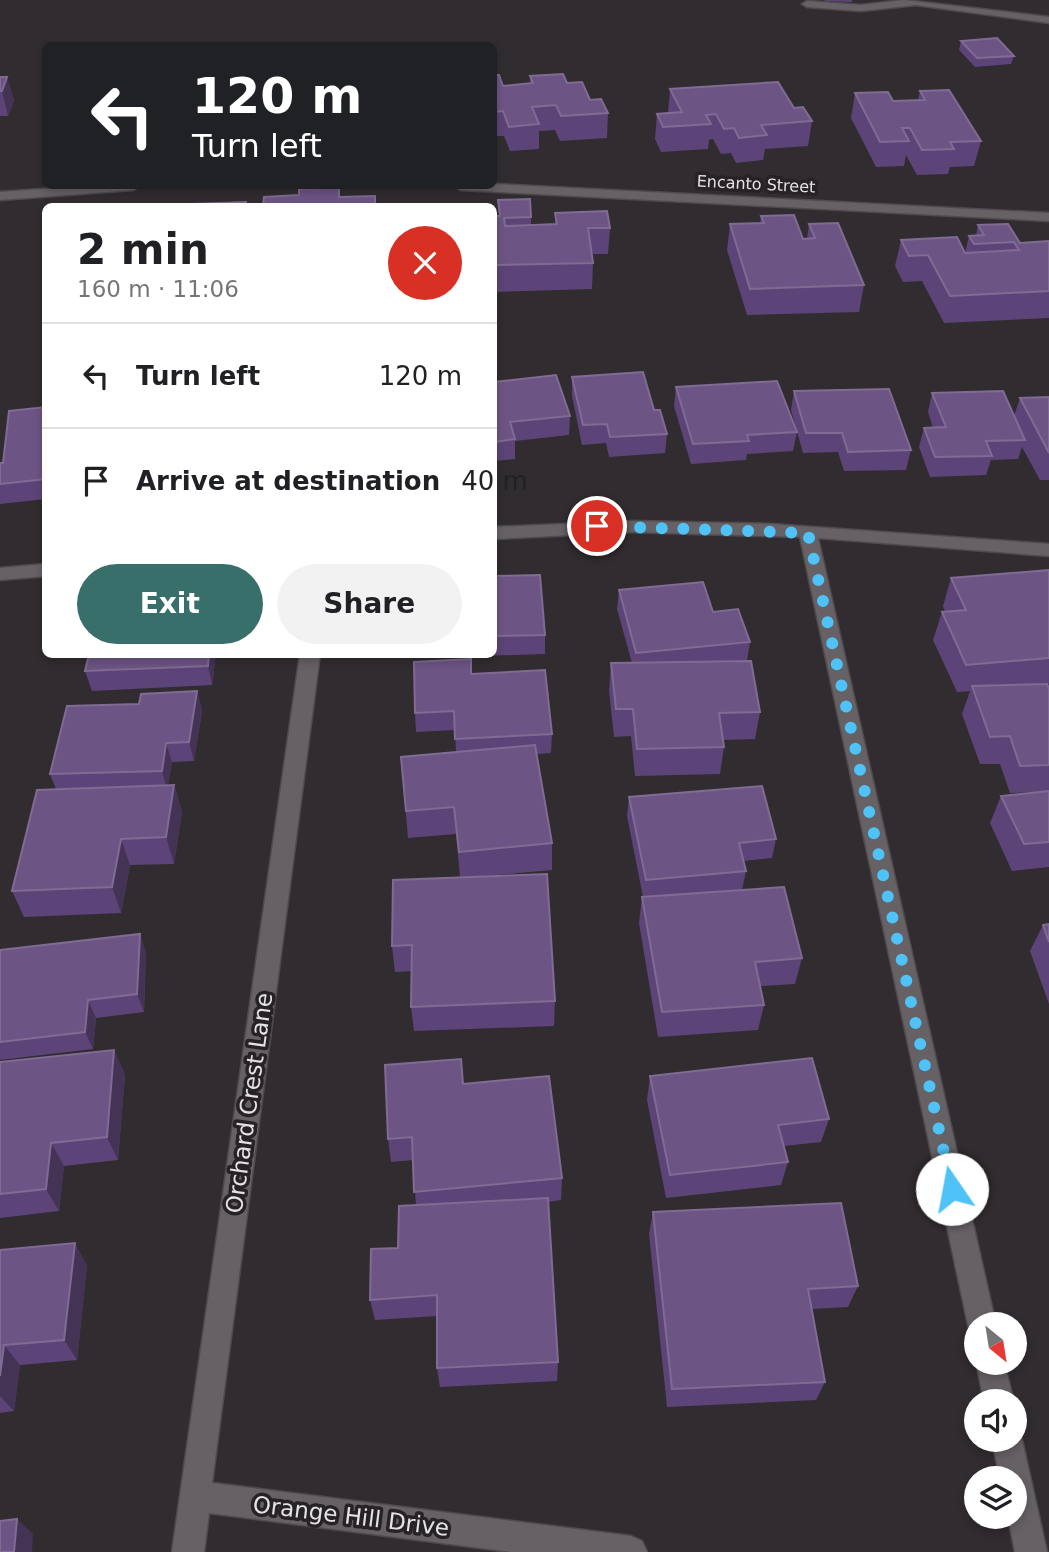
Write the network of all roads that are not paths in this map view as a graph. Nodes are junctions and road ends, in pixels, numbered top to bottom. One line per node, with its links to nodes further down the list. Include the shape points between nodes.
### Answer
1 (807, 4): 2 (street, via 861,8 916,2)
2 (1049, 20)
3 (497, 188): 6 (street, Encanto Street)
4 (89, 189): 5 (street)
5 (0, 195)
6 (1049, 217)
7 (497, 533): 8 (street, via 571,525)
8 (808, 533): 9 (street); 13 (street)
9 (1049, 550)
10 (42, 570): 11 (street)
11 (0, 573)
12 (309, 658): 15 (street, Orchard Crest Lane)
13 (979, 1312)
14 (1010, 1452): 18 (street)
15 (195, 1496): 16 (street, Orchard Crest Lane); 17 (street, Orange Hill Drive)
16 (188, 1552)
17 (631, 1552)
18 (1031, 1552)

